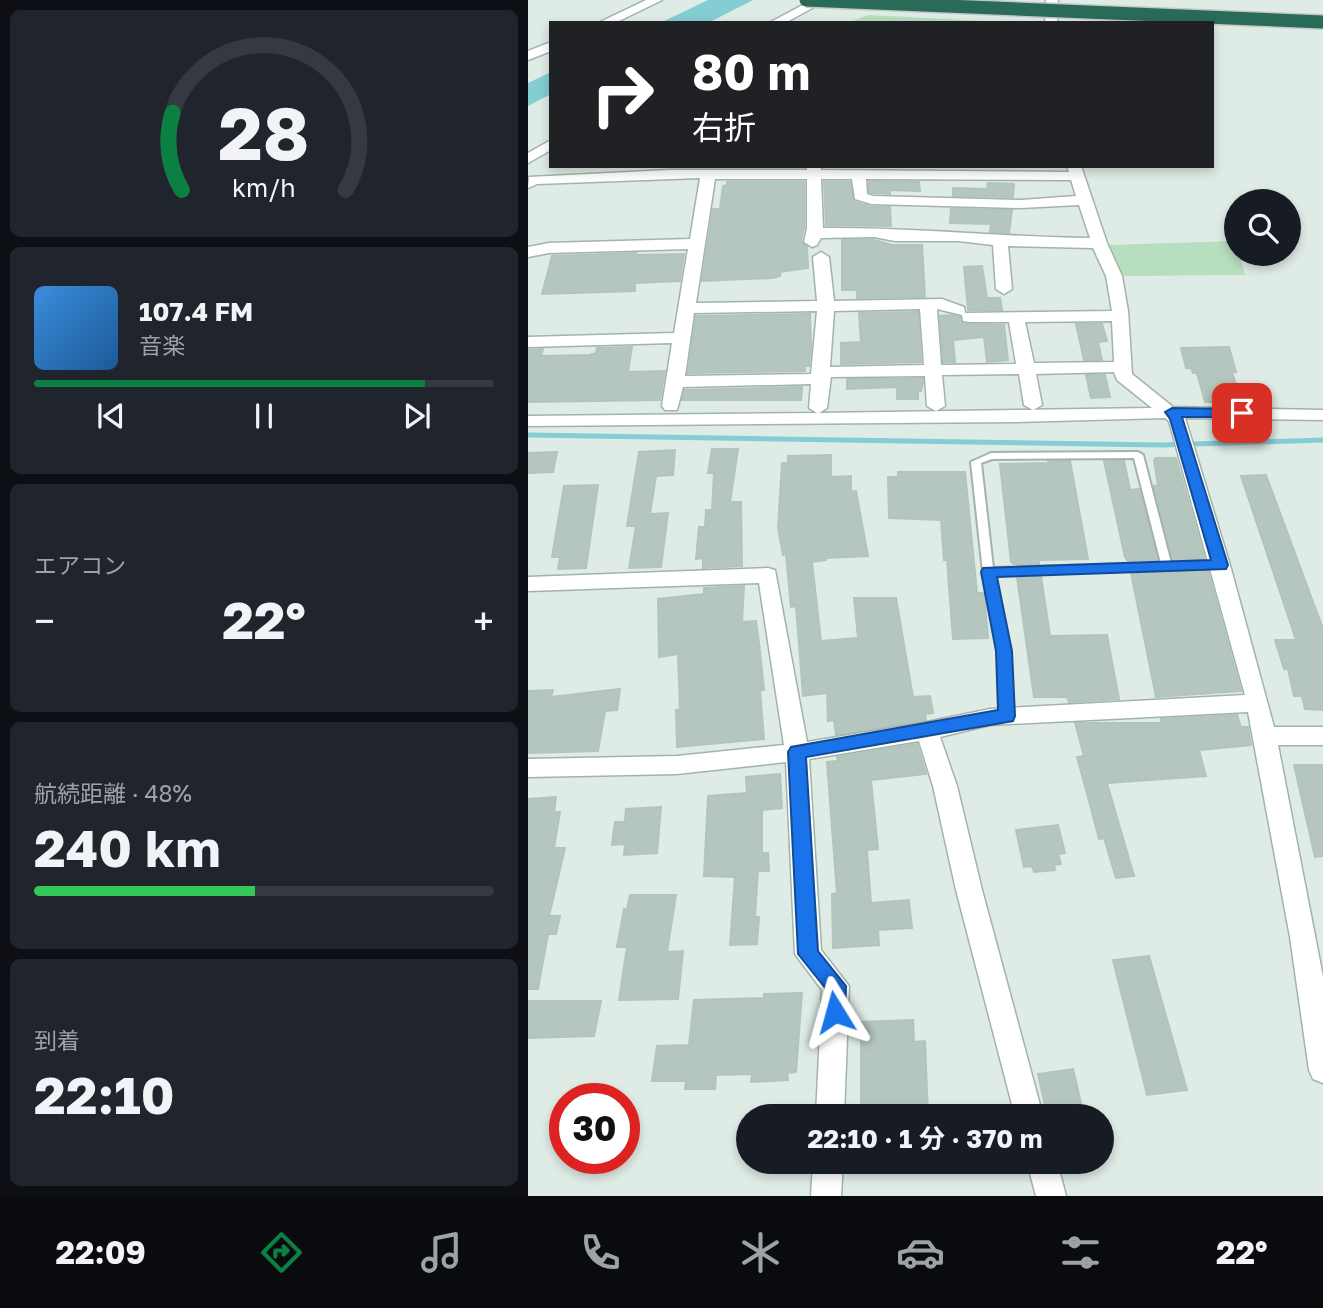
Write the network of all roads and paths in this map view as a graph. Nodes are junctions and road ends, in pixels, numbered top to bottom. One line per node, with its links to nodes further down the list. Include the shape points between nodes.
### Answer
1 (656, 0): 8 (street)
2 (806, 0): 12 (highway, bridge)
3 (821, 0): 9 (street)
4 (838, 0): 10 (street)
5 (978, 0): 7 (highway)
6 (1052, 0): 11 (street)
7 (1322, 15)
8 (609, 21)
9 (779, 21)
10 (810, 21)
11 (1051, 21)
12 (1322, 22)
13 (549, 47): 14 (street)
14 (528, 56)
15 (549, 145): 16 (street)
16 (528, 159)
17 (670, 170): 20 (street); 23 (street)
18 (732, 170): 19 (street); 23 (street)
19 (814, 170): 24 (street); 30 (street)
20 (623, 171): 25 (street)
21 (952, 171): 22 (street); 24 (street)
22 (1075, 171): 26 (street)
23 (708, 174): 29 (street)
24 (859, 176): 26 (street, via 860,195 871,200 1021,204)
25 (528, 184)
26 (1084, 200): 28 (street)
27 (1000, 241): 28 (street); 30 (street, via 873,232); 32 (street)
28 (1098, 243): 37 (street, via 1114,276)
29 (695, 244): 31 (street, via 549,248); 35 (street)
30 (816, 244): 34 (street)
31 (529, 255)
32 (1003, 289)
33 (928, 304): 34 (street); 36 (street, via 942,304 963,314); 41 (street)
34 (826, 306): 35 (street); 43 (street)
35 (687, 309): 38 (street)
36 (1019, 316): 37 (street); 40 (street)
37 (1120, 316): 42 (street)
38 (681, 338): 39 (street); 44 (street)
39 (528, 342)
40 (1025, 369): 41 (street); 42 (street); 46 (street)
41 (933, 370): 43 (street, via 828,372); 48 (street)
42 (1122, 372): 45 (street); 50 (street)
43 (821, 376): 44 (street); 49 (street)
44 (675, 382): 47 (street)
45 (1128, 404): 46 (street); 50 (street)
46 (1033, 405): 48 (street)
47 (671, 406)
48 (936, 407): 49 (street)
49 (818, 408): 52 (street, via 736,408 700,412)
50 (1166, 408): 51 (street); 52 (street, via 1016,417); 54 (street, via 1184,443)
51 (1322, 415)
52 (691, 419): 53 (street)
53 (528, 421)
54 (1220, 565): 55 (lane); 58 (street)
55 (1167, 566): 56 (lane); 56 (lane, via 1138,455 991,456 976,462)
56 (988, 572): 59 (lane, via 1004,651)
57 (528, 584): 63 (street, via 768,575)
58 (1258, 703): 59 (street); 61 (street)
59 (1006, 716): 60 (street)
60 (927, 731): 63 (street); 67 (street)
61 (1265, 736): 62 (street); 65 (street, via 1303,937)
62 (1322, 736)
63 (797, 752): 64 (street, via 677,765); 66 (street, via 808,954 836,986)
64 (528, 768)
65 (1322, 1070)
66 (831, 1104)
67 (1026, 1104)
68 (828, 1174): 70 (street)
69 (1045, 1174): 71 (street)
70 (827, 1196)
71 (1051, 1196)

